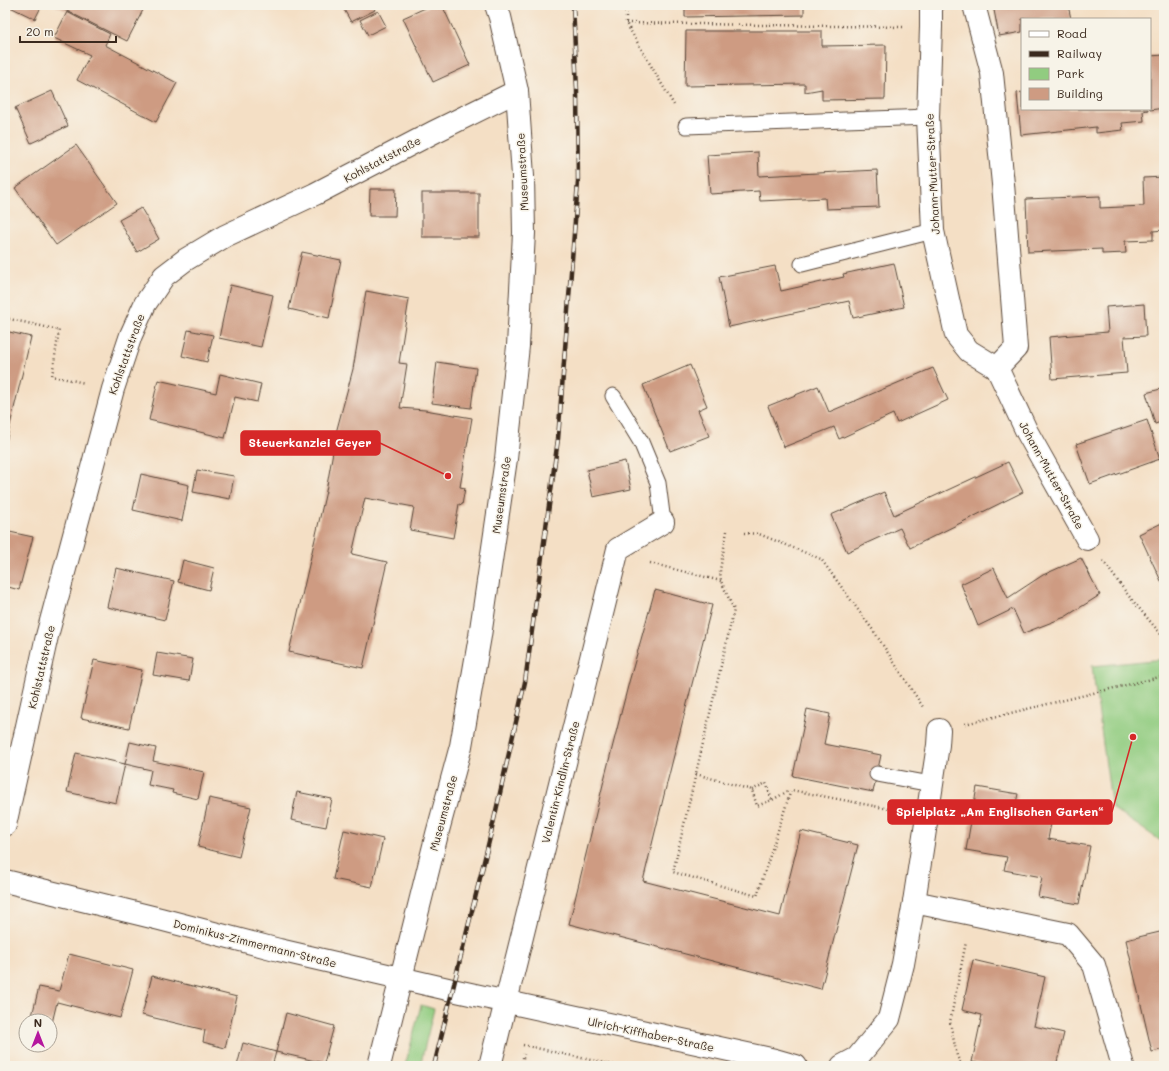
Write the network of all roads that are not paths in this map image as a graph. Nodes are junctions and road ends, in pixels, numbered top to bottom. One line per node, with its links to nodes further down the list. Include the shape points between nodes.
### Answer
1 (496, 5): 4 (street, Museumstraße)
2 (931, 5): 5 (street, Johann-Mutter-Straße)
3 (974, 5): 9 (street, via 992,73 1016,348)
4 (517, 91): 16 (street, Kohlstattstraße, via 315,194 225,236 164,276 145,304 131,335 113,389 47,636); 19 (street, Museumstraße, via 524,233 518,346 506,459 484,613 461,746)
5 (928, 117): 6 (lane); 7 (street, Johann-Mutter-Straße)
6 (686, 126)
7 (933, 230): 8 (lane); 9 (street, Johann-Mutter-Straße, via 956,335 968,351)
8 (802, 264)
9 (997, 368): 12 (street, Johann-Mutter-Straße, via 1027,432)
10 (613, 396): 11 (lane, via 640,442 658,483)
11 (663, 522): 20 (street, Valentin-Kindlin-Straße, via 618,549 616,555)
12 (1087, 539)
13 (939, 730): 15 (street)
14 (877, 774): 15 (lane)
15 (931, 784): 18 (street)
16 (5, 825)
17 (5, 881): 19 (street, Dominikus-Zimmermann-Straße)
18 (914, 902): 25 (street, via 903,964 889,1019 857,1058); 26 (street, via 1068,934 1094,965)
19 (401, 978): 20 (street, Dominikus-Zimmermann-Straße); 22 (street)
20 (506, 1002): 21 (street, Ulrich-Kiffhaber-Straße); 23 (street, Valentin-Kindlin-Straße)
21 (753, 1061): 24 (street, Ulrich-Kiffhaber-Straße, via 775,1060)
22 (379, 1066)
23 (490, 1066)
24 (796, 1066)
25 (842, 1066)
26 (1123, 1066)

